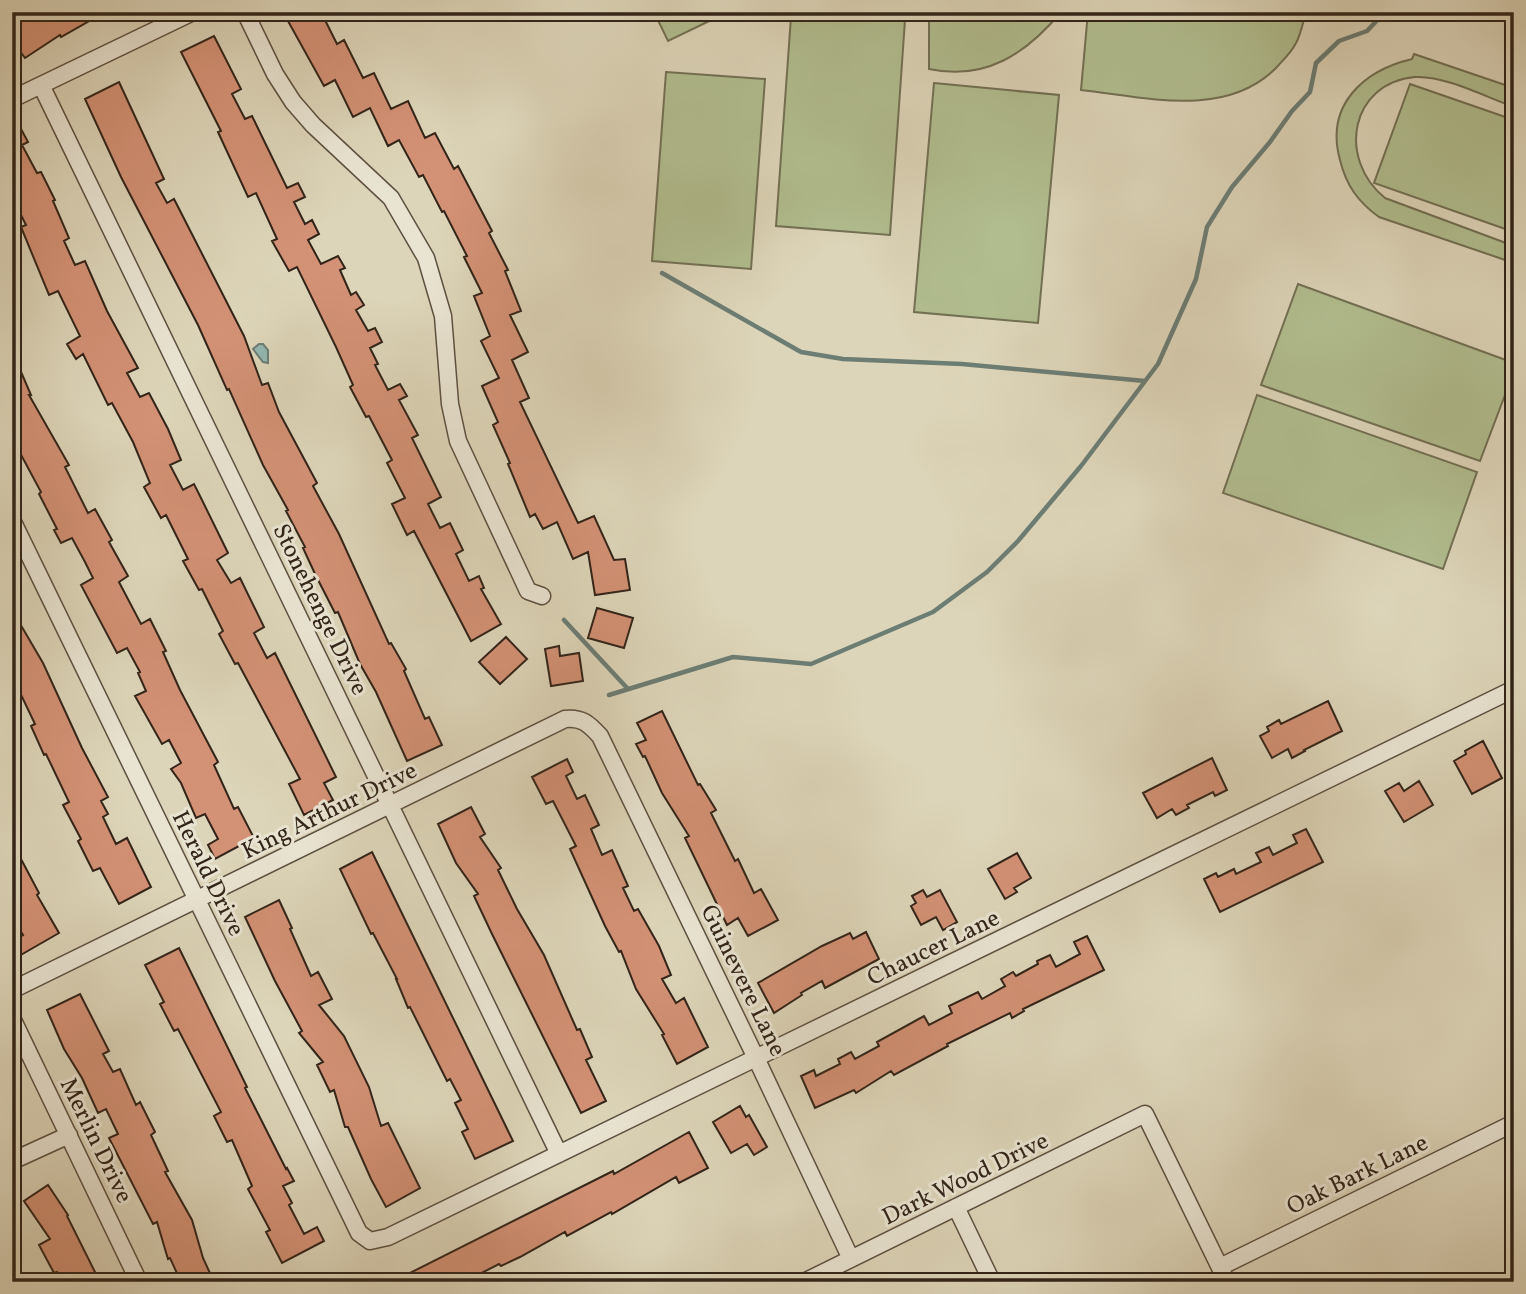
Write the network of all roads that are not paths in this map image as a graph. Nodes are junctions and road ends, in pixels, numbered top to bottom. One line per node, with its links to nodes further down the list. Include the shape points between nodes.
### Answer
1 (193, 12): 3 (street)
2 (244, 12): 6 (street, via 293,102 391,198 426,258 443,316 450,404 458,441 528,591)
3 (41, 85): 4 (street); 9 (street, Stonehenge Drive)
4 (12, 99)
5 (12, 520): 10 (street, Herald Drive)
6 (542, 596)
7 (1514, 689): 13 (street, Chaucer Lane)
8 (590, 724): 9 (street, King Arthur Drive, via 578,718 565,719); 13 (street, Guinevere Lane, via 600,736)
9 (391, 806): 10 (street, King Arthur Drive); 16 (street, Stonehenge Drive)
10 (197, 899): 11 (street, King Arthur Drive); 19 (street, Herald Drive, via 359,1233)
11 (12, 990)
12 (12, 1018): 15 (street, Merlin Drive)
13 (756, 1058): 16 (street, Chaucer Lane); 20 (street, Guinevere Lane)
14 (1514, 1122): 21 (street, Oak Bark Lane)
15 (69, 1135): 17 (street); 22 (street, Merlin Drive)
16 (559, 1154): 19 (street, Chaucer Lane, via 388,1237)
17 (12, 1161)
18 (956, 1207): 20 (street, Dark Wood Drive); 21 (street, Dark Wood Drive, via 1145,1114); 24 (street)
19 (370, 1241)
20 (850, 1259): 23 (street, Dark Wood Drive)
21 (1224, 1274)
22 (139, 1282)
23 (804, 1282)
24 (992, 1282)

